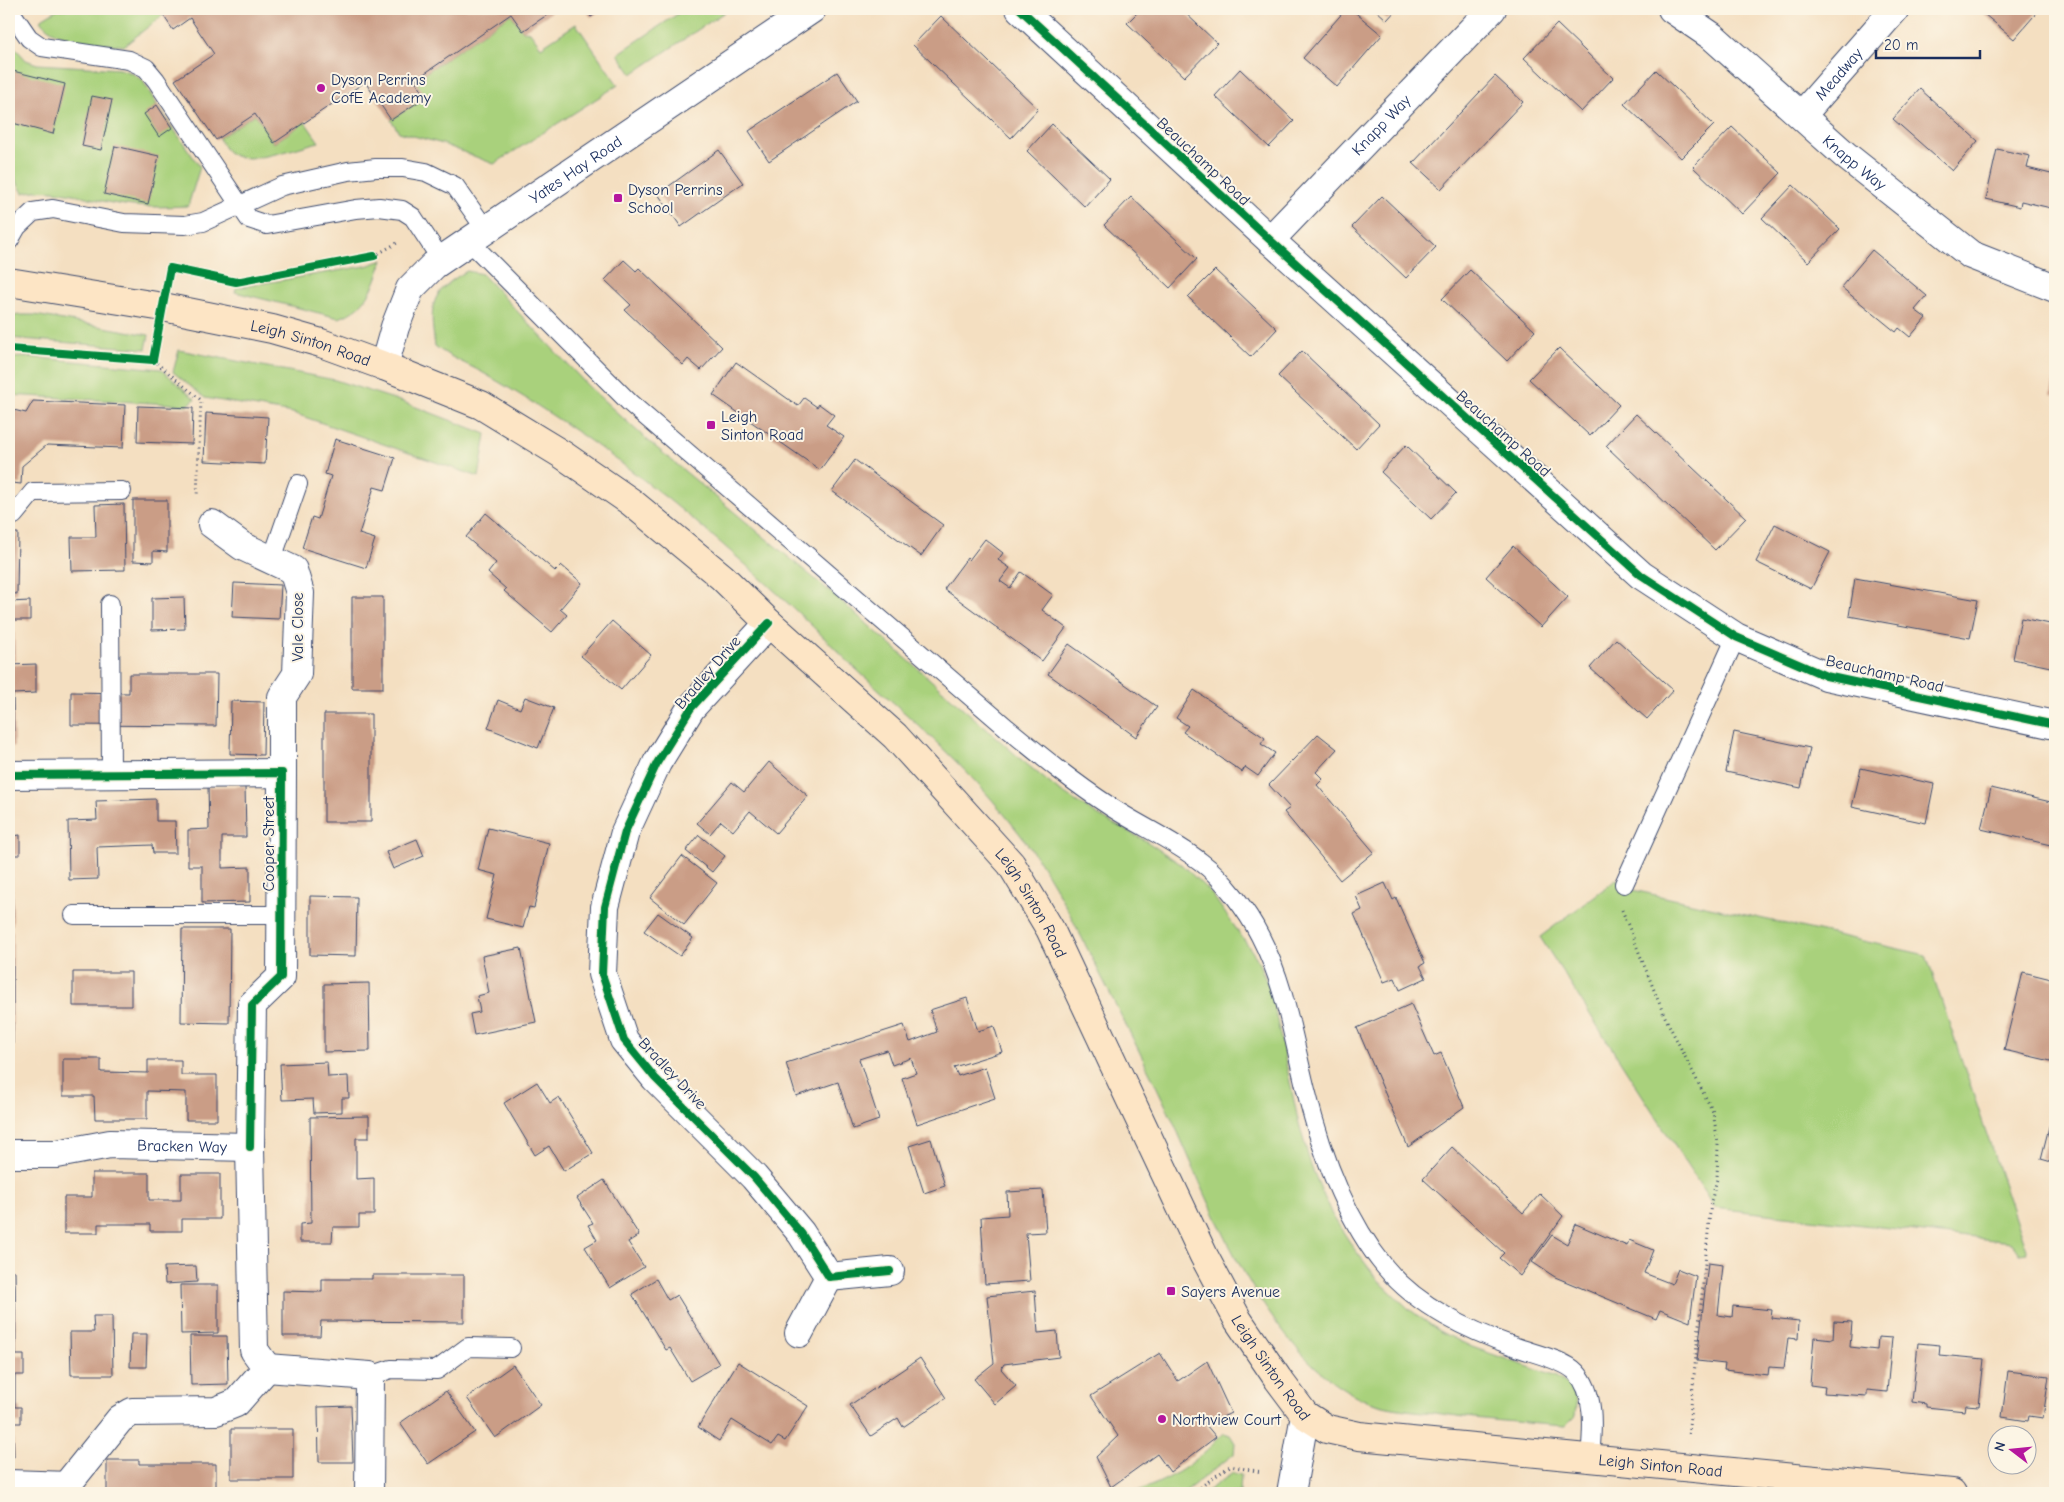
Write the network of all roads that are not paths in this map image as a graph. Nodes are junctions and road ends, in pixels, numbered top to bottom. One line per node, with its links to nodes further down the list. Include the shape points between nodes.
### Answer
1 (9, 9): 8 (lane, via 29,38 42,48 129,60 146,68)
2 (812, 9): 9 (street, Yates Hay Road)
3 (1020, 9): 10 (street, Beauchamp Road)
4 (1492, 9): 10 (street, Knapp Way)
5 (1672, 9): 7 (street, Knapp Way, via 1712,37)
6 (1895, 9): 7 (street, Meadway)
7 (1802, 115): 14 (street, Knapp Way, via 1845,155 1972,255)
8 (240, 206): 9 (lane, via 282,186 313,178 357,170 403,168 426,172 455,186); 11 (lane, via 203,222 167,226 124,223 53,209 33,212 17,227); 12 (lane, via 249,219 267,225 356,209 380,207 402,210 413,217)
9 (478, 236): 12 (street, Yates Hay Road); 40 (lane, via 630,403 1069,779 1202,862 1231,893 1260,936 1281,988 1318,1135 1360,1232 1386,1268 1416,1298 1491,1338 1563,1364 1576,1372 1593,1416)
10 (1270, 240): 23 (street, Beauchamp Road, via 1641,575)
11 (9, 241)
12 (442, 261): 15 (street, Yates Hay Road, via 410,289)
13 (9, 282): 15 (main road, Leigh Sinton Road, via 272,329)
14 (2055, 288)
15 (384, 366): 22 (main road, Leigh Sinton Road, via 481,405 564,455 631,502 722,577)
16 (298, 484): 20 (lane)
17 (122, 491): 18 (lane, via 33,492 14,515)
18 (9, 514)
19 (212, 524): 20 (street, Vale Close, via 242,546)
20 (272, 560): 25 (street, Vale Close, via 294,570 300,593 297,674 282,697)
21 (110, 604): 26 (lane)
22 (769, 623): 34 (street, Bradley Drive, via 691,708 657,763 625,832 605,907 602,974 624,1040 655,1078 754,1177 801,1233); 39 (main road, Leigh Sinton Road, via 895,736 1011,864 1050,929 1204,1256 1238,1320)
23 (1736, 637): 24 (street, Beauchamp Road, via 1826,676); 28 (lane)
24 (2055, 725)
25 (282, 773): 26 (street, Cooper Street); 30 (street, Cooper Street)
26 (111, 774): 27 (street, Cooper Street)
27 (9, 775)
28 (1624, 884)
29 (74, 915): 30 (lane)
30 (281, 916): 31 (street, Cooper Street, via 281,976 252,1005)
31 (250, 1147): 32 (street, Bracken Way, via 110,1144 57,1154); 37 (street, Bracken Way, via 254,1350)
32 (9, 1154)
33 (890, 1271): 34 (street)
34 (829, 1277): 35 (street)
35 (799, 1333)
36 (511, 1348): 38 (lane, via 468,1346 437,1370 391,1369)
37 (266, 1368): 38 (street); 43 (street, via 236,1403 216,1411 132,1412 120,1418)
38 (370, 1376): 44 (street)
39 (1305, 1415): 40 (main road, Leigh Sinton Road, via 1327,1429 1359,1436); 42 (street)
40 (1590, 1459): 45 (main road, Leigh Sinton Road)
41 (9, 1479): 43 (lane)
42 (1292, 1485)
43 (70, 1487)
44 (369, 1493)
45 (1952, 1493)

